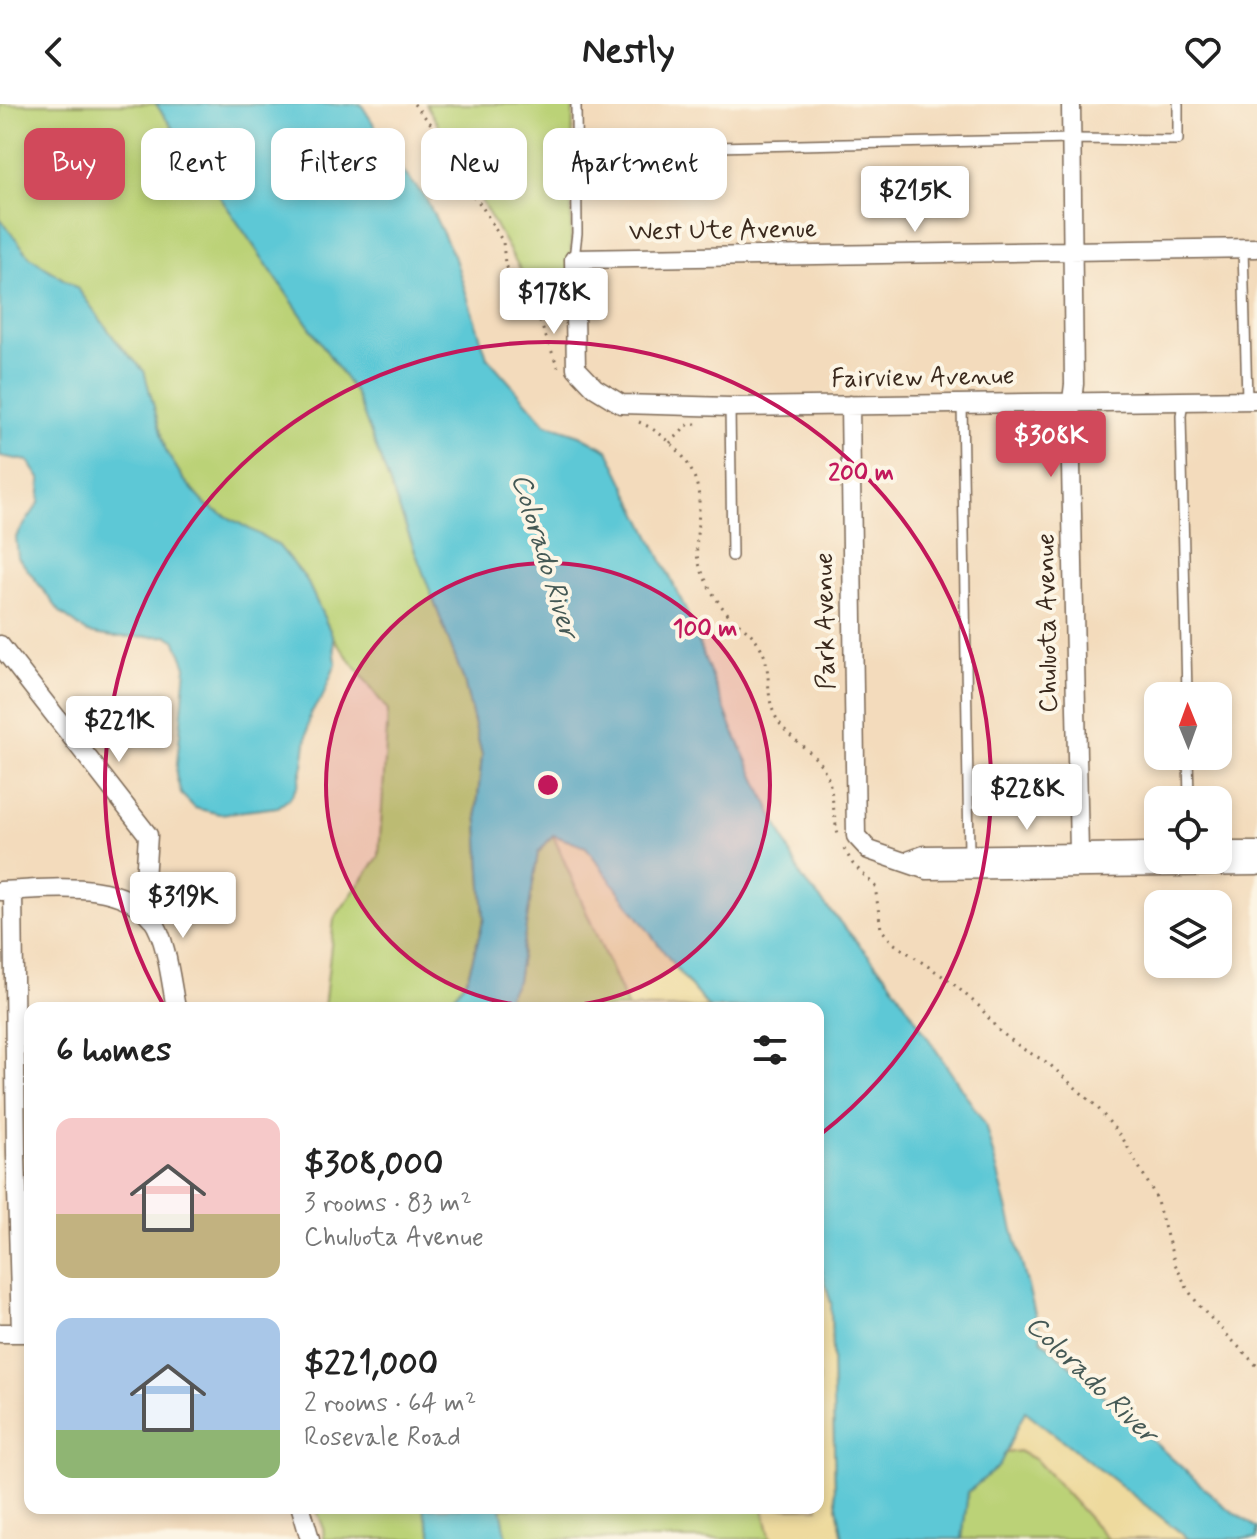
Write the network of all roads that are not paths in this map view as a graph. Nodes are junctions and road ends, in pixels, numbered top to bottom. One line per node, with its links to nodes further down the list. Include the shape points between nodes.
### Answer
1 (576, 104): 4 (lane)
2 (1071, 104): 5 (street, Chuluota Avenue)
3 (1178, 104): 5 (lane, via 1178,140)
4 (577, 128)
5 (1072, 139): 6 (lane); 9 (street, Chuluota Avenue)
6 (727, 147)
7 (577, 200): 10 (lane)
8 (1250, 248): 9 (street, West Ute Avenue); 11 (lane)
9 (1073, 251): 10 (street, West Ute Avenue); 15 (street, Chuluota Avenue)
10 (574, 259): 18 (street, Fairview Avenue, via 576,368 595,388 621,404)
11 (1245, 326): 12 (lane); 13 (lane)
12 (1257, 326)
13 (1252, 400): 14 (street, Fairview Avenue)
14 (1183, 401): 15 (street, Fairview Avenue); 21 (lane)
15 (1072, 402): 16 (street, Fairview Avenue); 25 (street, Chuluota Avenue)
16 (962, 403): 17 (street, Fairview Avenue); 26 (lane)
17 (850, 405): 18 (street, Fairview Avenue); 27 (street, Park Avenue, via 856,836 869,850)
18 (730, 407): 19 (lane)
19 (732, 556)
20 (0, 645): 30 (street, via 148,835 145,880)
21 (1187, 682)
22 (1232, 851): 23 (street)
23 (1257, 851)
24 (1144, 852): 25 (street)
25 (1079, 853): 26 (street)
26 (969, 854): 27 (street, via 924,855)
27 (905, 862): 28 (street, via 927,870)
28 (1257, 866)
29 (7, 891): 30 (street, via 86,890 111,893); 32 (street)
30 (134, 904): 31 (street, via 153,921)
31 (175, 1002)
32 (24, 1297)
33 (0, 1333): 34 (street)
34 (24, 1333)
35 (303, 1514): 36 (street)
36 (310, 1539)

